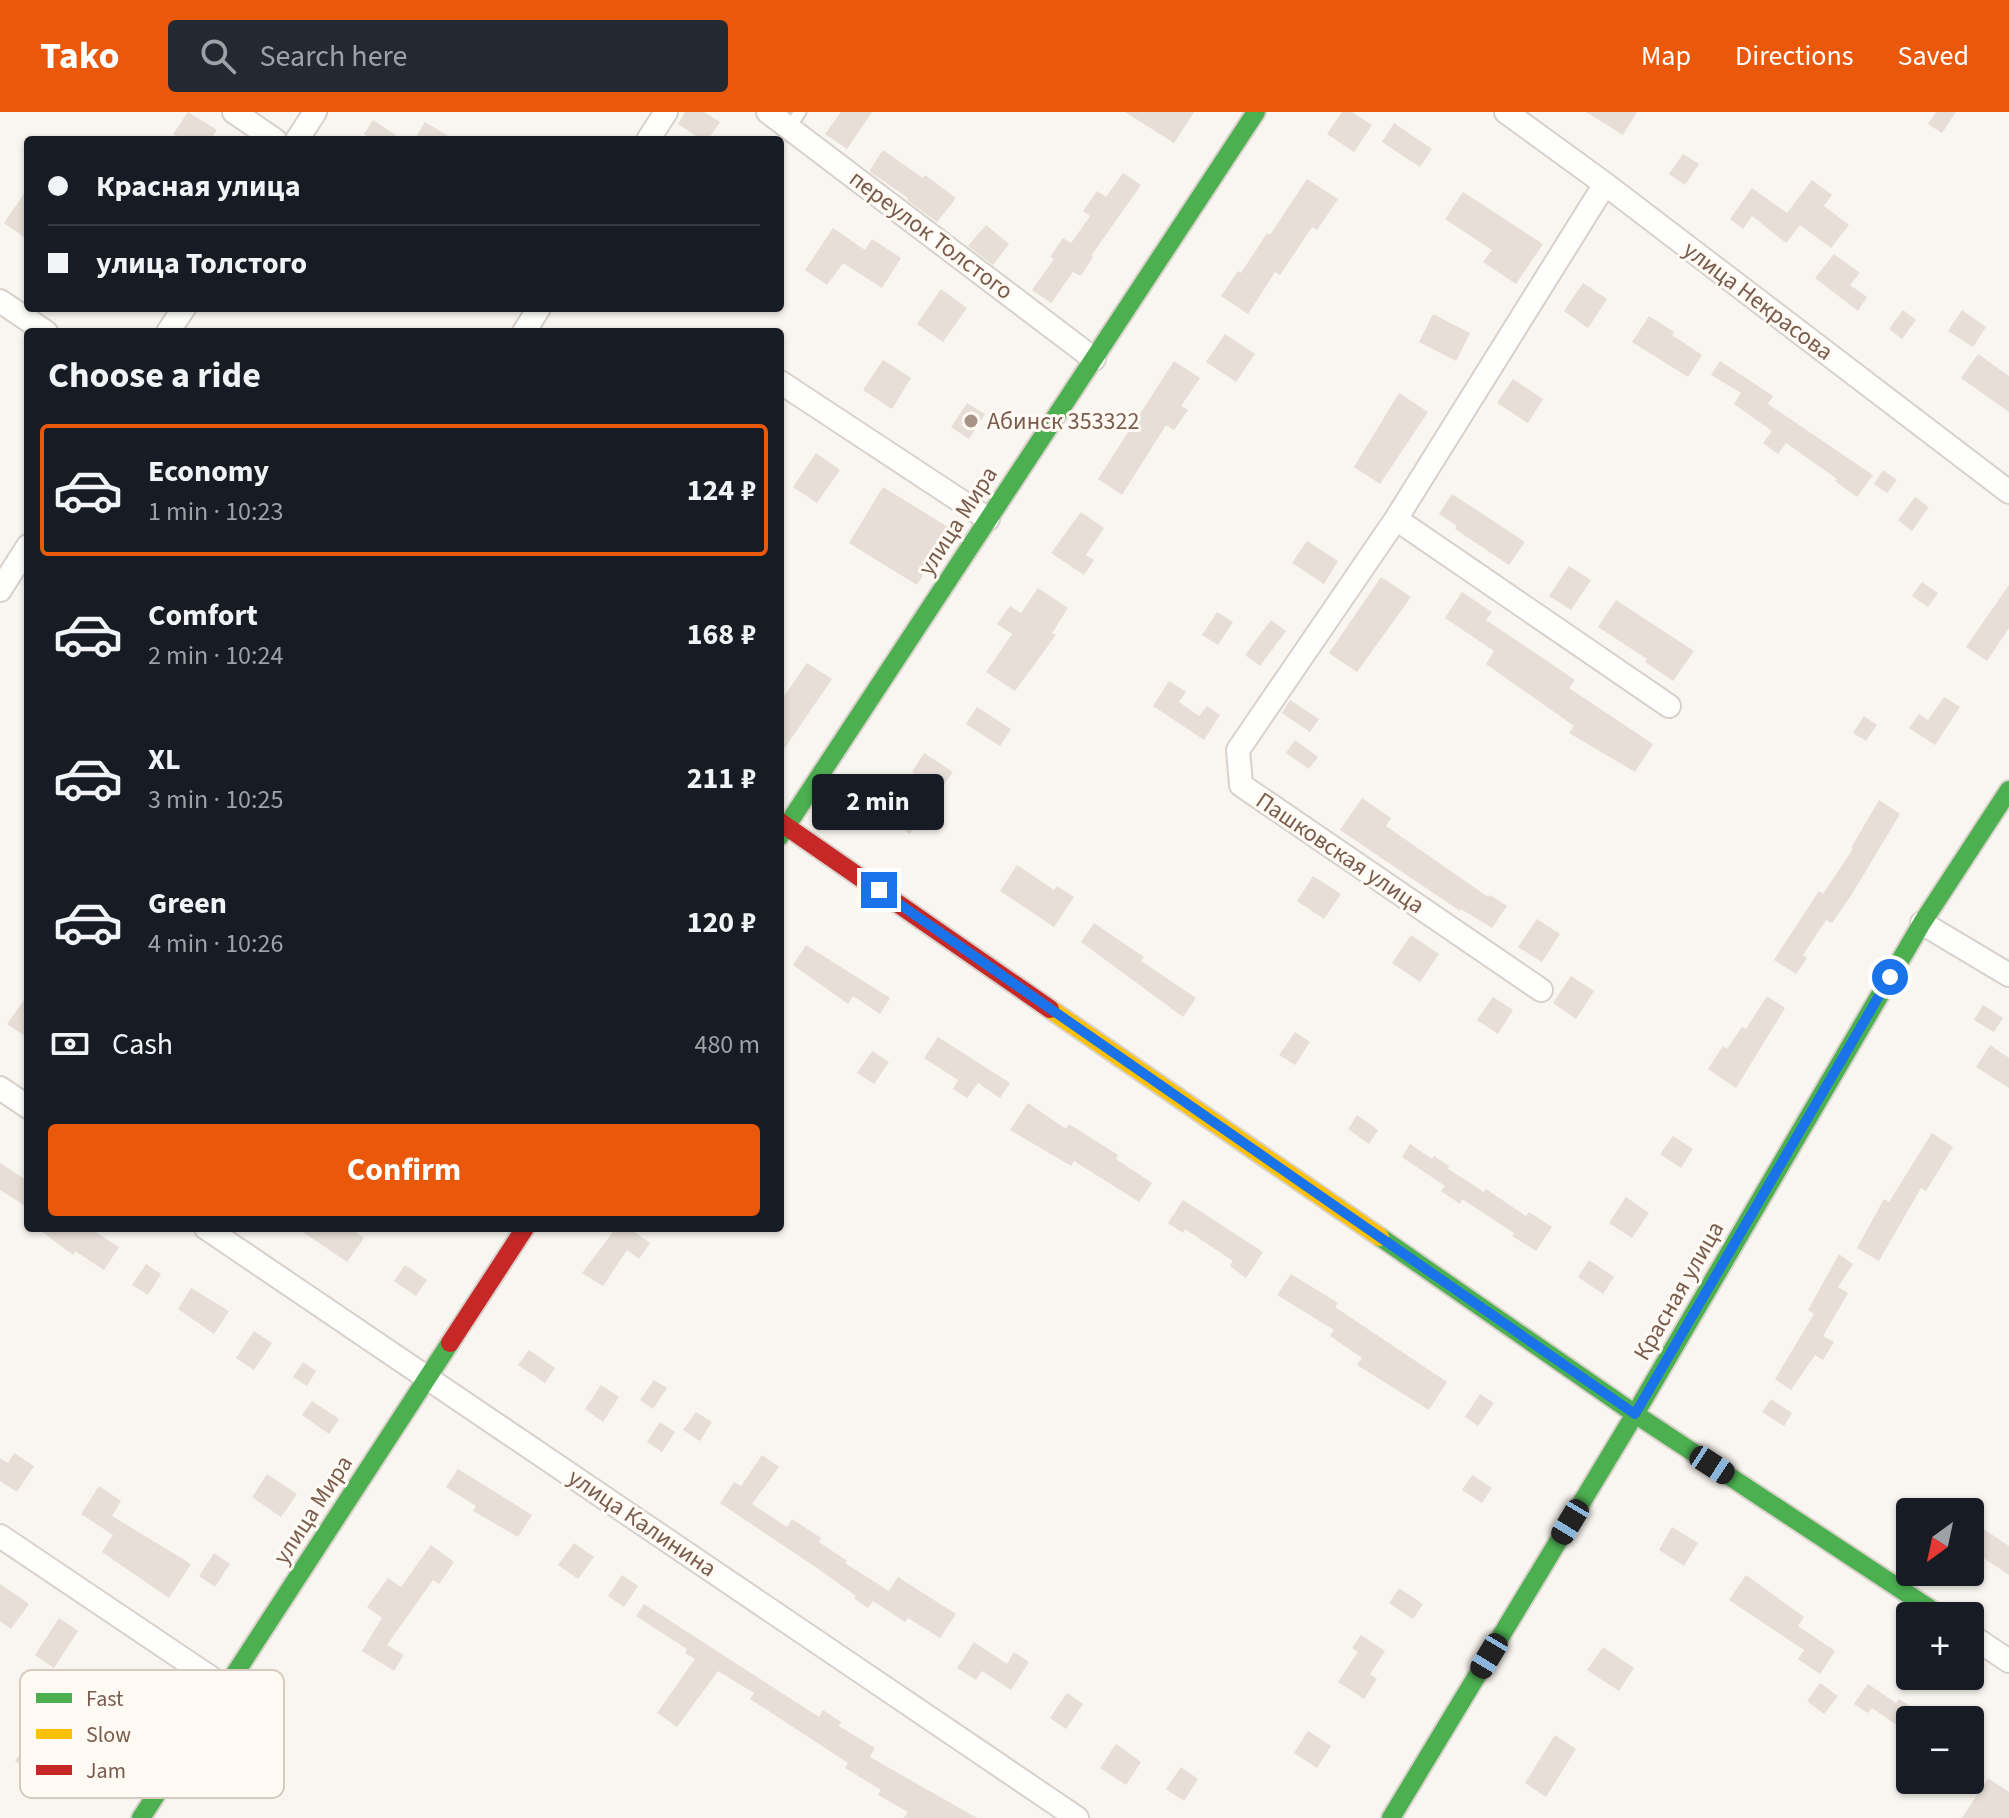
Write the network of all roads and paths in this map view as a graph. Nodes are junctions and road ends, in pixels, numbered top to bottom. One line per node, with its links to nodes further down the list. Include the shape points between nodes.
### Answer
1 (234, 112): 8 (street)
2 (315, 112): 9 (street)
3 (666, 112): 10 (street)
4 (768, 112): 7 (street, переулок Толстого)
5 (1256, 112): 14 (street, улица Мира)
6 (1506, 112): 11 (street, улица Некрасова)
7 (795, 120): 14 (street, переулок Толстого)
8 (269, 136)
9 (300, 136)
10 (651, 136)
11 (1605, 184): 16 (street, улица Некрасова); 18 (street, Пашковская улица)
12 (0, 301): 13 (street)
13 (40, 328)
14 (1094, 359): 17 (street, улица Мира)
15 (784, 385): 17 (street)
16 (2009, 492)
17 (988, 519): 23 (street, улица Мира)
18 (1396, 519): 21 (street); 27 (street, Пашковская улица, via 1238,750 1241,785)
19 (24, 552): 20 (street)
20 (0, 590)
21 (1669, 706)
22 (2009, 790): 25 (street, Красная улица)
23 (784, 825)
24 (784, 829): 33 (street)
25 (1922, 923): 26 (street); 33 (street, Красная улица)
26 (2009, 975)
27 (1541, 990)
28 (0, 1088): 29 (street)
29 (24, 1104)
30 (212, 1232): 32 (street, улица Калинина)
31 (522, 1232): 32 (street, улица Мира)
32 (427, 1378): 39 (street, улица Мира); 42 (street, улица Калинина)
33 (1635, 1414): 35 (street); 43 (street, Красная улица)
34 (0, 1536): 38 (street)
35 (1920, 1602)
36 (1984, 1644): 37 (street)
37 (2009, 1661)
38 (199, 1670)
39 (238, 1670)
40 (154, 1798): 41 (street, улица Мира)
41 (141, 1818)
42 (1077, 1818)
43 (1391, 1818)

